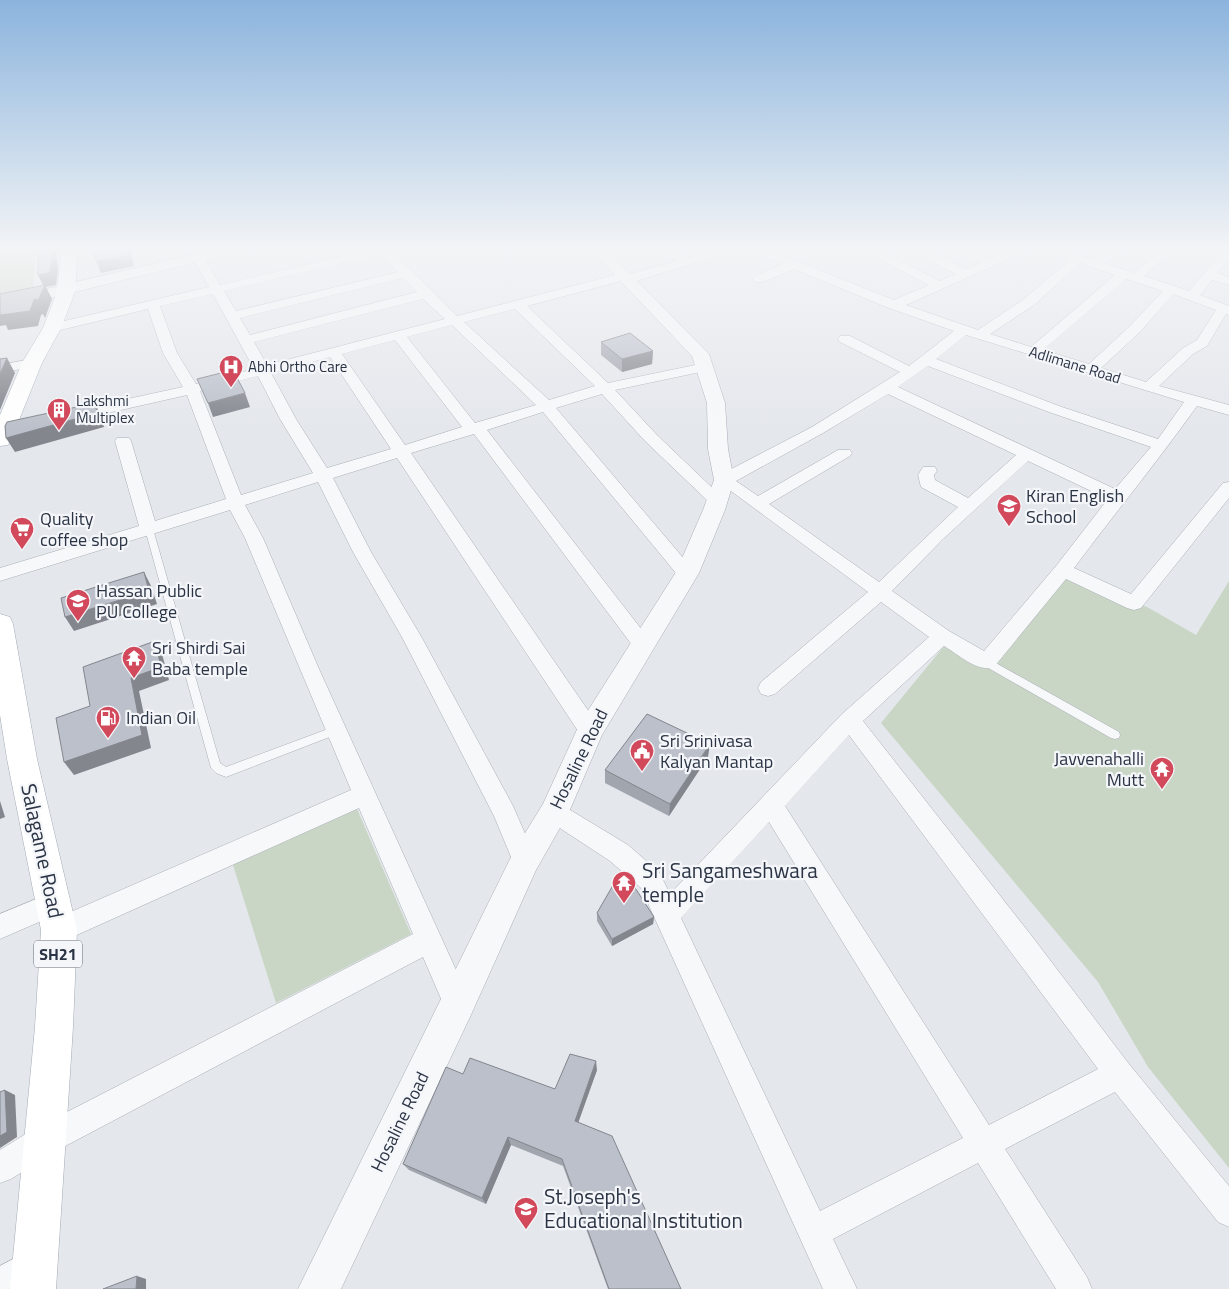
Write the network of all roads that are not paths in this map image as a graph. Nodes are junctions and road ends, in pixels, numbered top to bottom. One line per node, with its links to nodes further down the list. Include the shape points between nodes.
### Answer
1 (59, 309): 18 (main road)
2 (131, 309): 18 (street)
3 (155, 309): 35 (street, via 170,353)
4 (228, 309): 16 (street)
5 (260, 309): 16 (street)
6 (367, 309): 21 (street)
7 (442, 309): 17 (street)
8 (497, 309): 17 (street)
9 (522, 309): 32 (street)
10 (655, 309): 27 (street, via 700,354)
11 (906, 309): 19 (street, Adlimane Road)
12 (1015, 309): 19 (street)
13 (1088, 309): 24 (street)
14 (1153, 309): 30 (street)
15 (1226, 310): 34 (street, via 1202,343 1188,351)
16 (232, 316): 21 (street)
17 (454, 320): 20 (street); 37 (street)
18 (52, 328): 26 (main road)
19 (972, 332): 24 (street, Adlimane Road); 25 (street)
20 (398, 336): 23 (street); 41 (street)
21 (246, 340): 29 (street)
22 (845, 340): 31 (street)
23 (333, 351): 29 (street); 45 (street)
24 (1033, 352): 30 (street, Adlimane Road)
25 (928, 361): 31 (street); 44 (street)
26 (32, 363): 28 (street); 42 (main road)
27 (705, 367): 32 (street); 51 (street, via 716,403)
28 (0, 370)
29 (264, 370): 35 (street); 49 (street, via 288,419)
30 (1091, 370): 34 (street, Adlimane Road)
31 (912, 372): 33 (street)
32 (605, 388): 37 (street); 51 (street, via 651,438)
33 (888, 388): 47 (street); 51 (street)
34 (1149, 388): 36 (street, Adlimane Road)
35 (192, 389): 39 (street); 53 (street)
36 (1194, 399): 38 (street, Adlimane Road); 44 (street)
37 (546, 406): 41 (street); 58 (street)
38 (1229, 410)
39 (60, 418)
40 (22, 427): 42 (street)
41 (474, 428): 45 (street); 63 (street)
42 (2, 436)
43 (123, 441): 56 (street)
44 (1161, 445): 52 (street)
45 (402, 450): 49 (street); 68 (street)
46 (844, 453): 54 (street)
47 (1026, 454): 52 (street); 55 (street)
48 (929, 471): 55 (street, via 926,475 928,483)
49 (323, 475): 53 (street); 73 (street, via 505,813)
50 (1229, 487): 57 (street, via 1134,603)
51 (721, 490): 54 (street); 58 (street, Hosaline Road)
52 (1118, 497): 57 (street)
53 (235, 502): 56 (street); 67 (street, via 254,538)
54 (757, 504): 60 (street)
55 (970, 506): 60 (street)
56 (149, 529): 59 (street); 67 (lane, via 215,765 226,772)
57 (1063, 570): 64 (street)
58 (687, 573): 63 (street, Hosaline Road)
59 (0, 575)
60 (880, 592): 62 (street); 65 (street)
61 (0, 624): 75 (main road, Salagame Road / SH21, via 22,759)
62 (942, 636): 64 (street); 66 (street)
63 (642, 644): 68 (street, Hosaline Road)
64 (987, 662): 69 (lane)
65 (768, 688)
66 (850, 720): 71 (street); 79 (street)
67 (336, 730): 70 (street)
68 (590, 731): 72 (street, Hosaline Road)
69 (1116, 735)
70 (365, 795): 75 (street); 77 (street)
71 (770, 804): 74 (street); 81 (street)
72 (554, 812): 73 (street, Hosaline Road); 74 (street, via 619,853 650,880)
73 (525, 861): 78 (street, Hosaline Road)
74 (667, 915): 84 (street)
75 (56, 917): 76 (street); 80 (main road, Salagame Road / SH21, via 54,1027)
76 (0, 927)
77 (429, 940): 78 (street); 80 (street)
78 (458, 1005): 87 (street, Hosaline Road)
79 (1119, 1074): 81 (street); 83 (street)
80 (43, 1141): 82 (street); 85 (main road, Salagame Road / SH21)
81 (984, 1143): 84 (street); 89 (street)
82 (0, 1168)
83 (1229, 1211)
84 (813, 1232): 88 (street)
85 (33, 1277): 86 (street)
86 (0, 1285)
87 (318, 1289)
88 (840, 1289)
89 (1075, 1289)

